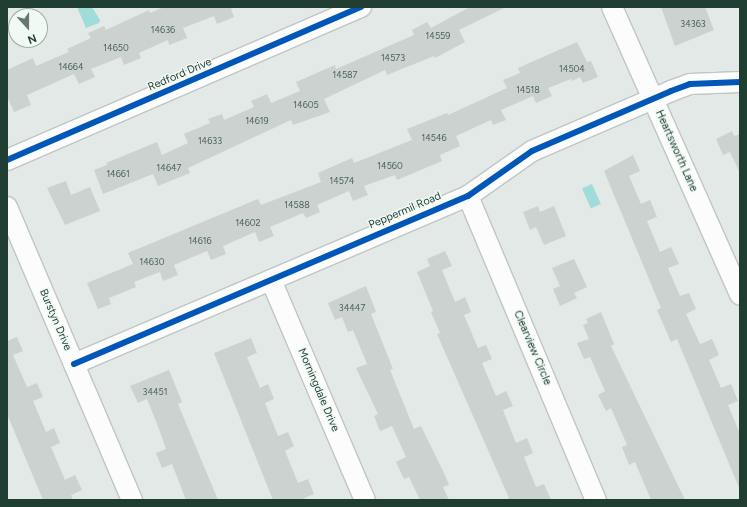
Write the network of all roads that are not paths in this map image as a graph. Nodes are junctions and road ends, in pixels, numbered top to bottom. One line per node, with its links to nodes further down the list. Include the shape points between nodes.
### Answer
1 (361, 7): 5 (street, Redford Drive)
2 (612, 7): 4 (street, Heartsworth Lane)
3 (740, 82): 4 (street, Peppermil Road, via 690,84)
4 (653, 99): 6 (street, Peppermil Road, via 532,151); 9 (street, Heartsworth Lane)
5 (7, 160)
6 (468, 196): 8 (street, Peppermil Road); 13 (street, Clearview Circle)
7 (7, 207): 10 (street, Burstyn Drive)
8 (271, 280): 10 (street, Peppermil Road); 12 (street, Morningdale Drive)
9 (740, 295)
10 (74, 364): 11 (street, Burstyn Drive)
11 (132, 500)
12 (365, 500)
13 (596, 500)

